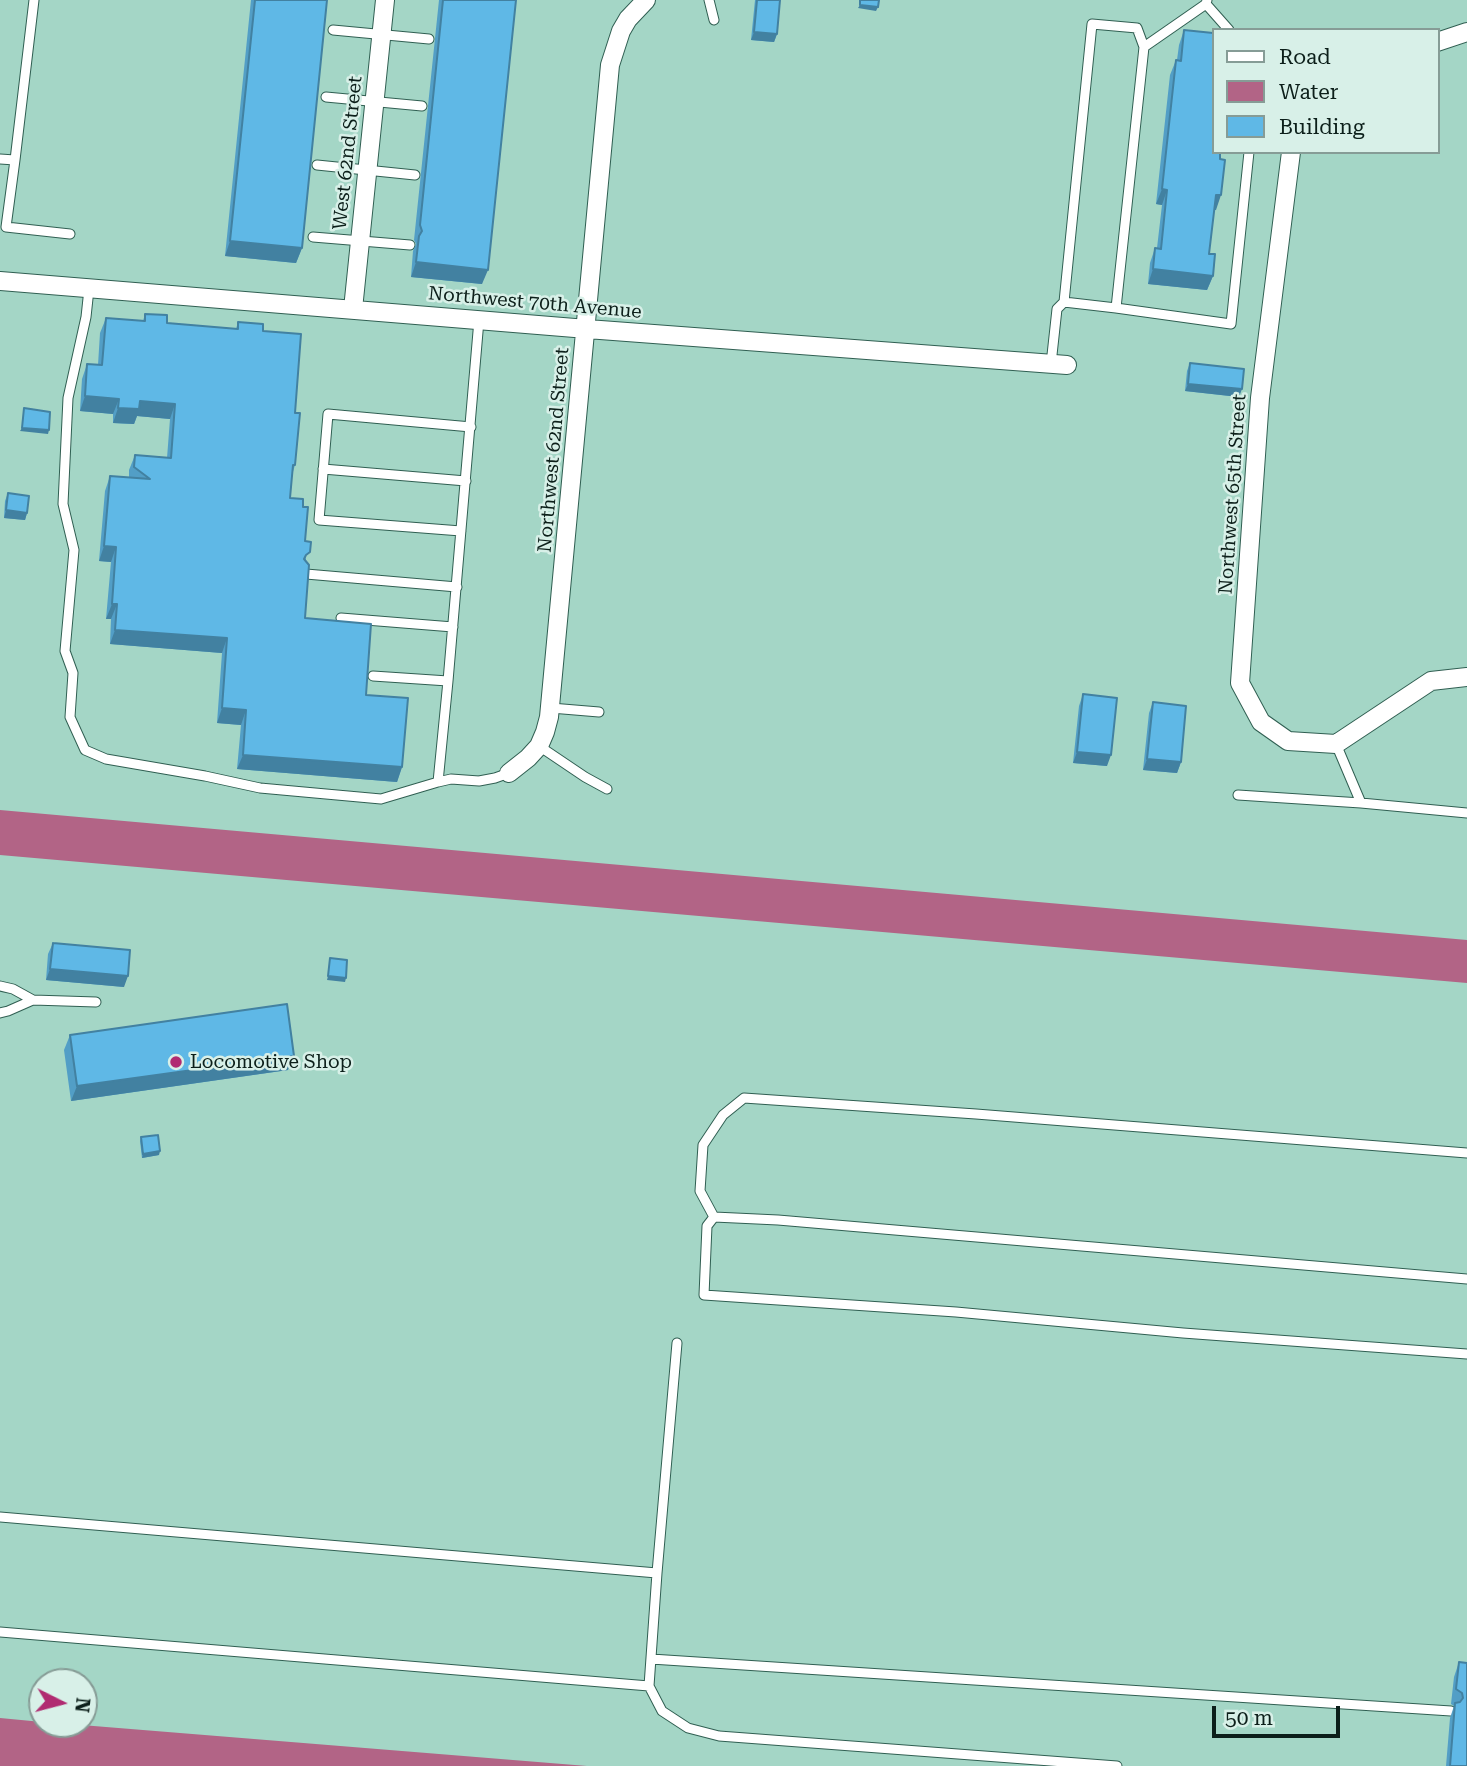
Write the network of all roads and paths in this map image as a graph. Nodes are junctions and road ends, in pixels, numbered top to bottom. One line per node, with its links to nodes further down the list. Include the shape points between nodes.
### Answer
1 (34, 0): 20 (lane)
2 (385, 0): 10 (street, West 62nd Street)
3 (646, 0): 34 (street, Northwest 62nd Street, via 621,31 610,65)
4 (709, 0): 6 (lane)
5 (1206, 2): 7 (lane); 13 (lane)
6 (713, 20)
7 (1227, 28)
8 (333, 30): 10 (lane)
9 (1467, 32): 12 (street)
10 (381, 34): 11 (lane); 15 (street, West 62nd Street)
11 (429, 39)
12 (1439, 41)
13 (1144, 47): 30 (lane, via 1137,28 1092,24); 31 (lane)
14 (326, 97): 15 (lane)
15 (374, 102): 16 (lane); 22 (street, West 62nd Street)
16 (422, 106)
17 (1249, 154): 31 (lane, via 1231,324)
18 (1292, 154): 49 (street, Northwest 65th Street, via 1260,398 1240,683 1261,722 1288,741)
19 (0, 159): 20 (lane)
20 (15, 160): 24 (lane, via 6,227)
21 (317, 165): 22 (lane)
22 (367, 170): 23 (lane); 26 (street, West 62nd Street)
23 (415, 175)
24 (69, 234)
25 (313, 237): 26 (lane)
26 (360, 242): 27 (lane); 32 (street, West 62nd Street)
27 (410, 246)
28 (0, 281): 29 (street, Northwest 70th Avenue)
29 (89, 289): 32 (street, Northwest 70th Avenue); 52 (lane, via 68,398 63,504 74,550 65,651 73,673 70,717 85,750 106,759 260,788 382,799)
30 (1064, 302): 31 (lane); 35 (lane, via 1057,309)
31 (1116, 308)
32 (353, 309): 33 (street, Northwest 70th Avenue)
33 (479, 320): 34 (street, Northwest 70th Avenue); 36 (lane)
34 (587, 329): 35 (street, Northwest 70th Avenue); 47 (street, Northwest 62nd Street)
35 (1059, 364)
36 (471, 427): 37 (lane, via 328,414); 38 (lane)
37 (323, 469): 38 (lane); 39 (lane, via 319,520)
38 (466, 481): 39 (lane)
39 (461, 531): 41 (lane)
40 (306, 574): 41 (lane)
41 (457, 587): 43 (lane)
42 (341, 618): 43 (lane)
43 (453, 627): 46 (lane)
44 (373, 676): 46 (lane)
45 (1467, 677): 49 (street, via 1431,681)
46 (448, 681): 52 (lane)
47 (551, 708): 48 (lane); 50 (street, Northwest 62nd Street)
48 (599, 712)
49 (1336, 744): 55 (lane)
50 (539, 746): 51 (street, Northwest 62nd Street); 53 (lane)
51 (509, 773): 52 (lane, via 480,781)
52 (438, 782)
53 (607, 789)
54 (1238, 795): 55 (lane)
55 (1362, 803): 56 (lane)
56 (1467, 813)
57 (0, 986): 58 (lane)
58 (33, 1000): 59 (lane); 60 (lane)
59 (96, 1002)
60 (0, 1013)
61 (1467, 1153): 62 (lane, via 744,1098 723,1115 703,1145 700,1191)
62 (714, 1217): 63 (lane); 65 (lane, via 707,1226 704,1295)
63 (1467, 1279)
64 (677, 1343): 67 (lane)
65 (1467, 1354)
66 (0, 1517): 67 (lane)
67 (657, 1573): 69 (lane)
68 (0, 1632): 70 (lane)
69 (651, 1659): 70 (lane); 71 (lane)
70 (649, 1686): 72 (lane, via 662,1712 688,1728 719,1736)
71 (1451, 1711)
72 (1117, 1766)

